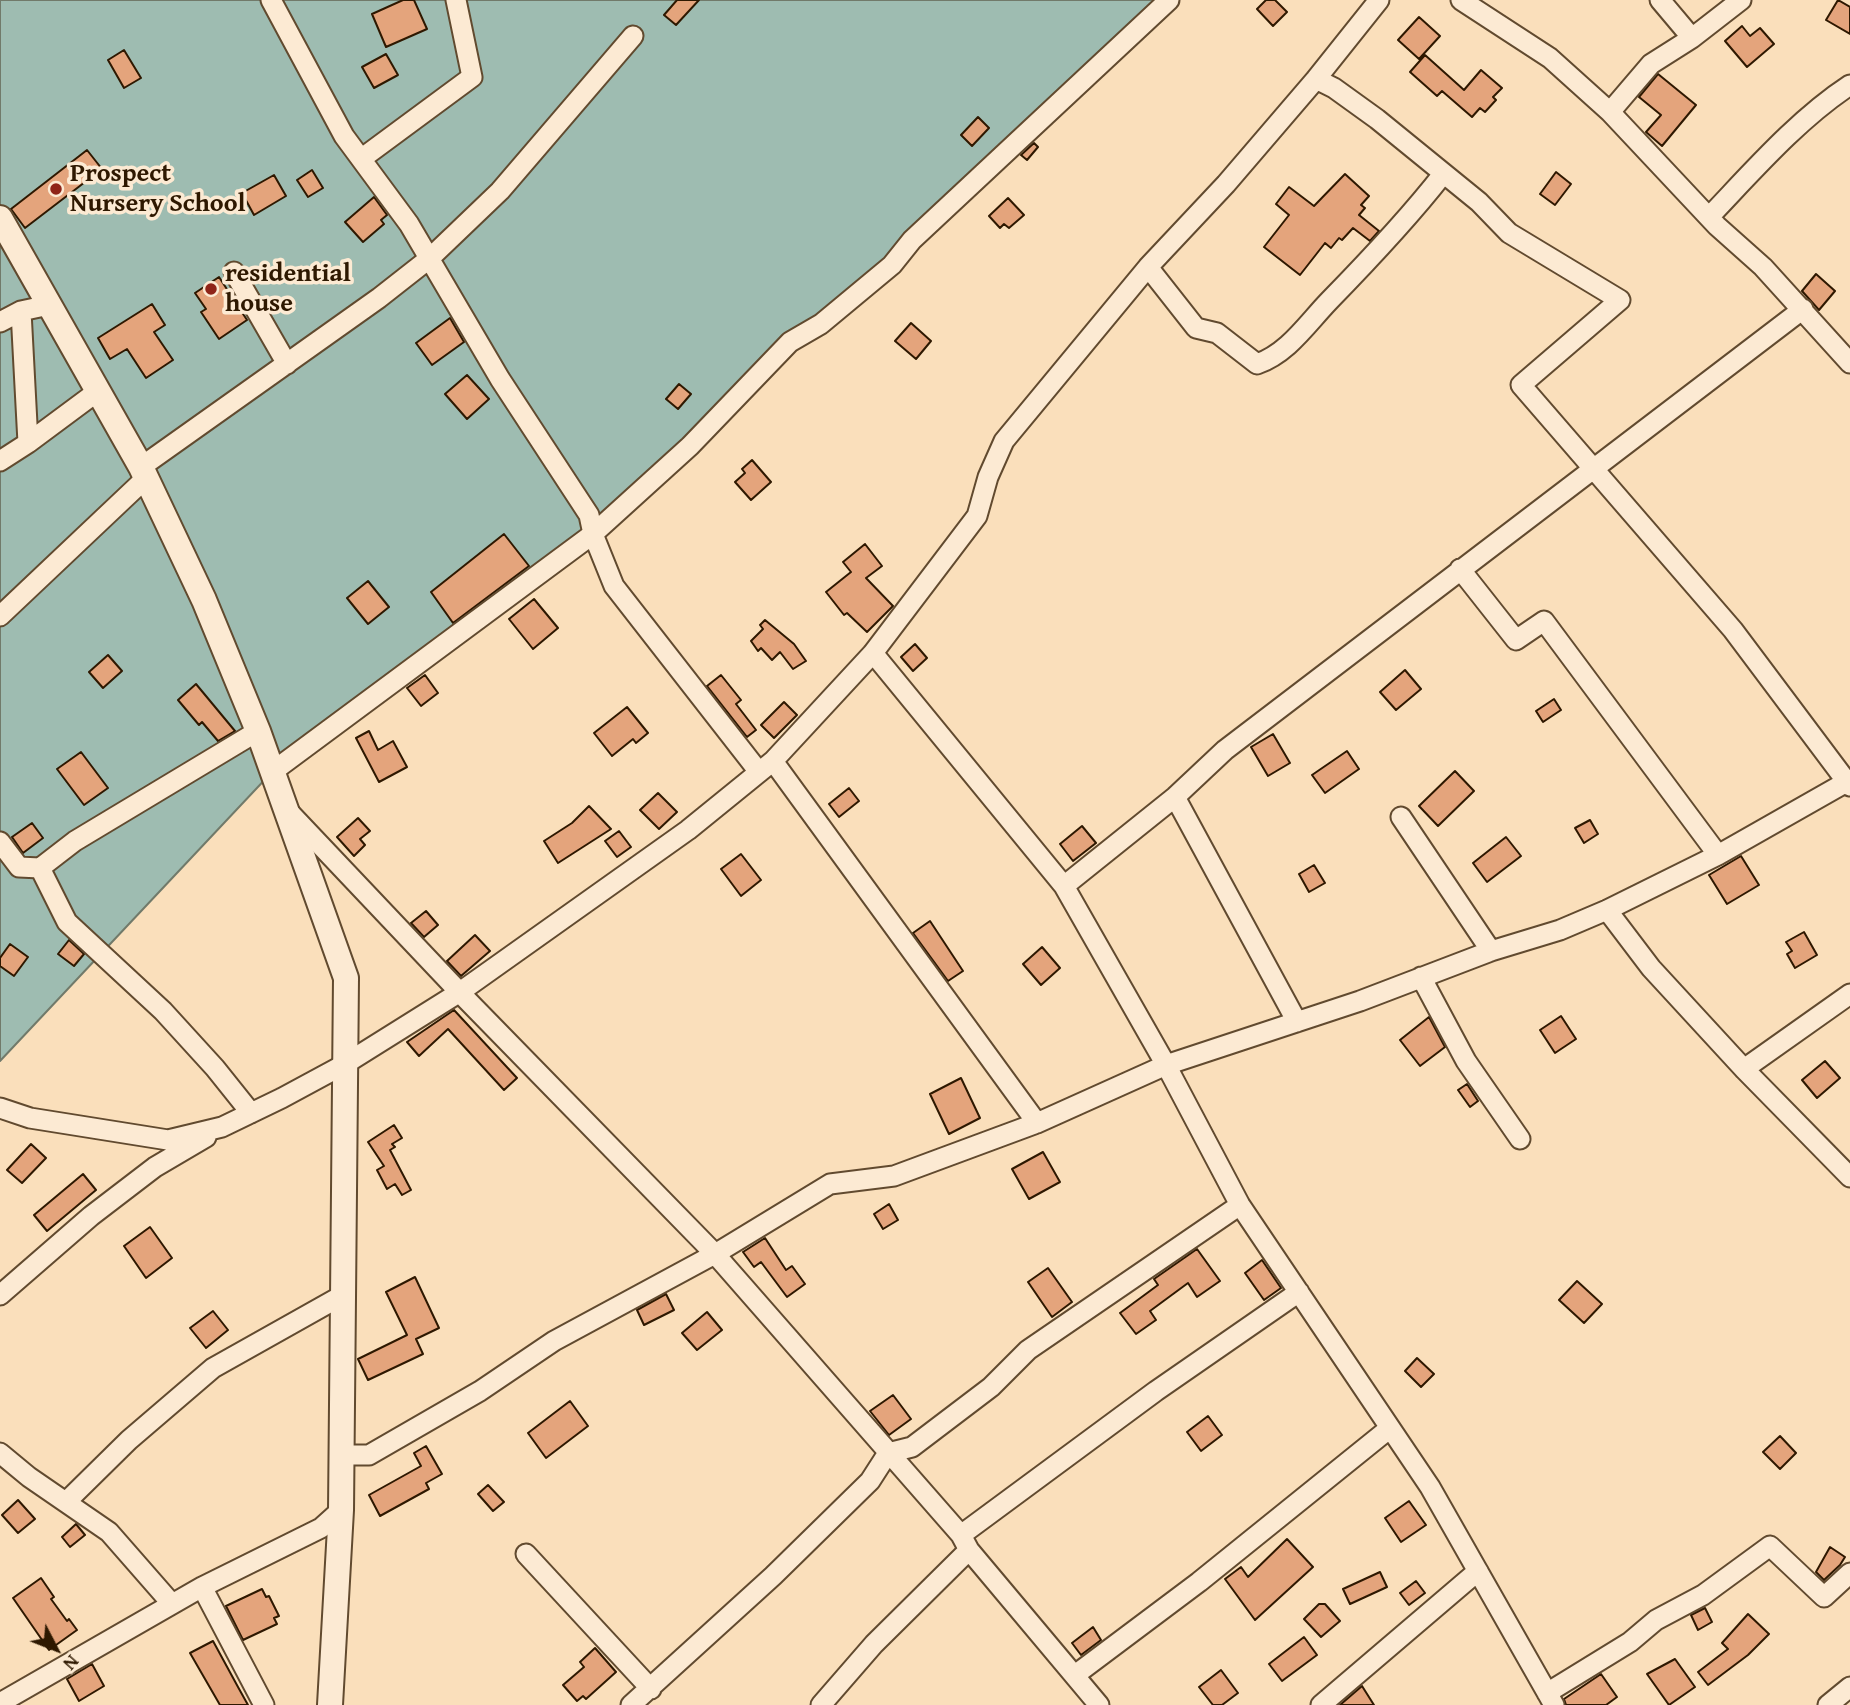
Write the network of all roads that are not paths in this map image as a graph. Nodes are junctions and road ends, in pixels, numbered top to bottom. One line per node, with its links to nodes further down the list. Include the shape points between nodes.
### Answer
1 (271, 0): 13 (street)
2 (456, 0): 13 (street, via 472,77)
3 (1169, 0): 31 (street, via 931,222 892,265 821,324 790,341 690,446)
4 (1379, 0): 10 (street)
5 (1461, 0): 12 (street, via 1550,58)
6 (1660, 0): 9 (street)
7 (1741, 0): 9 (street)
8 (633, 36): 17 (street, via 500,191)
9 (1692, 38): 12 (street, via 1651,64)
10 (1316, 79): 14 (street, via 1377,119); 18 (street)
11 (1850, 85): 15 (street, via 1768,155)
12 (1610, 112): 15 (street)
13 (361, 159): 17 (street)
14 (1443, 173): 18 (street, via 1412,215 1301,332 1275,358 1257,364 1217,333 1195,328); 29 (street, via 1509,233 1620,300 1521,385)
15 (1709, 217): 21 (street)
16 (0, 218): 20 (street)
17 (430, 258): 24 (street); 31 (street, via 500,379 589,515)
18 (1148, 267): 34 (street, via 1004,441 977,516)
19 (234, 272): 24 (street)
20 (49, 305): 22 (street); 26 (street)
21 (1803, 309): 25 (street); 29 (street)
22 (21, 310): 23 (street); 27 (street)
23 (0, 322)
24 (287, 363): 30 (street)
25 (1850, 363)
26 (99, 391): 27 (street); 30 (street)
27 (28, 443): 28 (street)
28 (0, 461)
29 (1593, 468): 32 (street); 38 (street, via 1733,630)
30 (144, 473): 33 (street); 35 (street, via 224,644)
31 (593, 534): 36 (street, via 614,586); 37 (street)
32 (1460, 569): 39 (street, via 1225,750); 43 (street, via 1516,640 1544,621)
33 (0, 616)
34 (873, 653): 36 (street); 45 (street)
35 (258, 732): 37 (street); 44 (street, via 75,841)
36 (766, 767): 49 (street, via 688,830); 57 (street)
37 (272, 772): 40 (street)
38 (1849, 783): 43 (street)
39 (1175, 797): 45 (street); 51 (street)
40 (285, 807): 49 (street); 52 (street, via 346,978)
41 (1401, 817): 47 (street)
42 (0, 842): 44 (street, via 19,867)
43 (1718, 855): 46 (street)
44 (40, 869): 56 (street, via 68,922 163,1011)
45 (1063, 886): 53 (street)
46 (1607, 910): 47 (street); 54 (street, via 1651,968)
47 (1491, 951): 48 (street)
48 (1421, 977): 51 (street); 59 (street, via 1466,1062)
49 (460, 992): 52 (street); 62 (street)
50 (1850, 994): 54 (street)
51 (1297, 1022): 53 (street)
52 (345, 1064): 56 (street); 65 (street)
53 (1166, 1065): 57 (street); 61 (street)
54 (1744, 1069): 60 (street)
55 (0, 1108): 58 (street, via 30,1118 168,1140)
56 (251, 1113): 58 (street)
57 (1037, 1122): 62 (street, via 894,1176 830,1184)
58 (222, 1127): 64 (street, via 155,1167)
59 (1520, 1139)
60 (1850, 1177)
61 (1240, 1205): 63 (street); 68 (street, via 1028,1350 991,1387 912,1447)
62 (715, 1254): 68 (street); 69 (street, via 555,1341 369,1455)
63 (1299, 1292): 66 (street); 72 (street, via 1156,1391)
64 (0, 1294)
65 (342, 1295): 69 (street); 70 (street, via 213,1368)
66 (1390, 1427): 74 (street); 78 (street, via 1199,1582)
67 (0, 1453): 70 (street)
68 (888, 1453): 72 (street); 80 (street, via 870,1481 774,1577)
69 (341, 1455): 71 (street)
70 (65, 1502): 77 (street, via 109,1532)
71 (341, 1510): 76 (street, via 321,1528); 85 (street)
72 (965, 1543): 78 (street); 87 (street)
73 (526, 1554): 80 (street)
74 (1478, 1571): 81 (street); 88 (street)
75 (1850, 1573): 81 (street, via 1824,1597 1770,1546 1703,1595 1656,1620)
76 (202, 1587): 77 (street); 84 (street)
77 (172, 1604): 82 (street)
78 (1075, 1675): 83 (street)
79 (1850, 1687): 89 (street)
80 (651, 1689): 86 (street)
81 (1551, 1699)
82 (0, 1703)
83 (1094, 1704)
84 (264, 1705)
85 (330, 1705)
86 (631, 1705)
87 (821, 1705)
88 (1321, 1705)
89 (1828, 1705)

